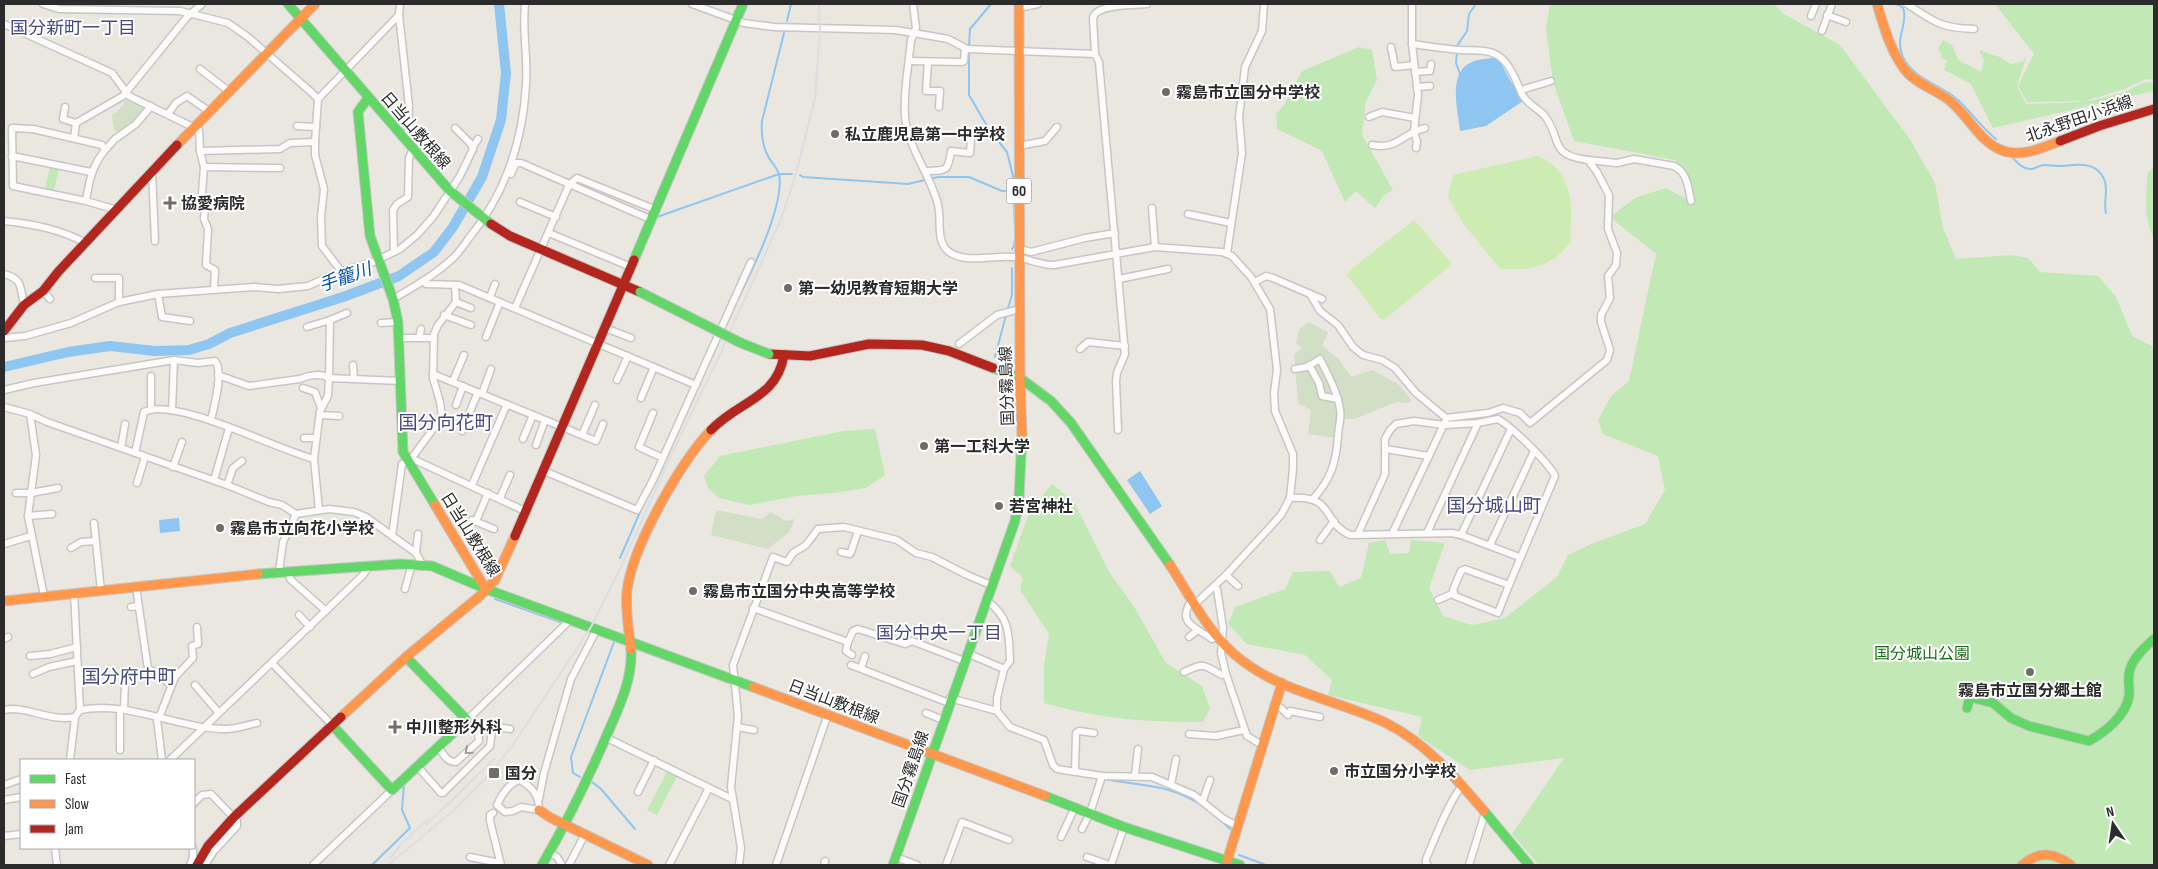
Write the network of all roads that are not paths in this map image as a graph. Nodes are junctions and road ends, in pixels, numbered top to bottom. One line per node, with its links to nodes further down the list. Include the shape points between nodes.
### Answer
1 (43, 4): 21 (street)
2 (202, 4): 23 (street)
3 (288, 4): 27 (street, 日当山敷根線)
4 (315, 4): 27 (street)
5 (400, 4): 24 (street)
6 (525, 4): 89 (street, via 525,100 513,159)
7 (692, 4): 28 (street)
8 (743, 4): 28 (street)
9 (913, 4): 33 (street, via 916,28)
10 (1038, 4): 19 (street)
11 (1147, 4): 18 (street)
12 (1264, 4): 103 (street, via 1262,31 1245,67 1238,117 1242,153)
13 (1412, 4): 34 (street)
14 (1816, 4): 26 (street)
15 (1832, 4): 25 (street)
16 (1877, 4): 57 (street, 北永野田小浜線, via 1890,46 1906,72 1950,101 2001,150 2035,151)
17 (1907, 4): 31 (street, via 1939,25)
18 (1130, 5): 20 (street)
19 (1019, 6): 37 (street, 国分霧島線 / 60)
20 (1105, 6): 39 (street, via 1092,18)
21 (60, 7): 22 (street)
22 (78, 7): 23 (street, via 180,11)
23 (190, 15): 38 (street, via 232,24); 51 (street)
24 (399, 15): 45 (street); 72 (street, via 409,106)
25 (1828, 15): 29 (street); 32 (street)
26 (1811, 16)
27 (299, 19): 38 (street); 45 (street, 日当山敷根線)
28 (735, 21): 33 (street, via 774,27 896,30); 96 (street)
29 (1846, 22)
30 (4, 24): 51 (street, via 112,73)
31 (1974, 29)
32 (1822, 31)
33 (913, 34): 36 (street, via 948,39); 40 (street)
34 (1412, 44): 44 (street); 49 (street, via 1494,54 1506,62)
35 (1391, 47): 44 (street, via 1395,67)
36 (968, 49): 37 (street); 41 (street, via 962,62)
37 (1018, 52): 39 (street); 76 (street, 国分霧島線 / 60)
38 (266, 54): 50 (street); 53 (street)
39 (1095, 54): 105 (street, via 1099,62)
40 (909, 61): 41 (street); 88 (street, via 905,117 910,138)
41 (928, 62): 55 (street, via 926,90 940,91)
42 (1431, 64): 44 (street, via 1430,71)
43 (200, 69): 50 (street)
44 (1415, 69): 48 (street)
45 (346, 70): 52 (street, 日当山敷根線); 53 (street)
46 (1551, 81): 49 (street)
47 (1430, 86): 48 (street)
48 (1417, 87): 61 (street)
49 (1521, 90): 83 (street, via 1528,102 1545,116 1565,154)
50 (230, 92): 58 (street)
51 (126, 93): 54 (street); 62 (street)
52 (368, 98): 72 (street, 日当山敷根線); 114 (street, 日当山敷根線, via 358,112 367,216)
53 (318, 99): 64 (street)
54 (151, 106): 59 (street); 80 (street, via 136,124)
55 (939, 106)
56 (66, 107): 62 (street, via 63,119)
57 (2154, 109)
58 (210, 112): 59 (street, via 186,96); 66 (street)
59 (168, 114): 66 (street)
60 (1369, 117): 61 (street, via 1382,112)
61 (1415, 118): 69 (street)
62 (76, 123): 70 (street)
63 (297, 126): 64 (street)
64 (316, 127): 74 (street)
65 (1057, 127): 76 (street, via 1045,142)
66 (196, 128): 81 (street, via 199,130); 86 (street)
67 (454, 128): 77 (street)
68 (1425, 128): 69 (street)
69 (1414, 131): 75 (street, via 1387,147); 78 (street)
70 (74, 138): 80 (street, via 102,145); 82 (street, via 12,128)
71 (971, 138): 88 (street, via 970,153 950,151 948,168)
72 (405, 139): 79 (street, 日当山敷根線)
73 (478, 139): 77 (street)
74 (315, 142): 81 (street, via 290,143 280,149); 118 (street, via 324,194 322,246)
75 (1372, 145)
76 (1019, 146): 111 (street, 国分霧島線 / 60)
77 (473, 147): 91 (street)
78 (1416, 148)
79 (413, 149): 91 (street, 日当山敷根線); 110 (street, via 409,158 408,197 393,210)
80 (105, 150): 87 (street)
81 (200, 151): 84 (street)
82 (12, 156): 87 (street); 92 (street, via 13,186)
83 (1588, 160): 93 (street, via 1617,163 1634,159 1674,166 1685,175); 205 (street, via 1609,196 1608,229 1617,253 1616,265 1608,276 1610,298 1601,322 1610,350 1607,360 1530,423 1520,413 1503,408)
84 (204, 167): 85 (street); 127 (street, via 202,193 208,229 206,265 215,270)
85 (280, 168)
86 (152, 171): 97 (street); 106 (street)
87 (91, 172): 92 (street)
88 (927, 174): 111 (street, via 939,207 942,244 950,253 966,257)
89 (503, 183): 90 (street, via 507,183 516,163 521,162); 102 (street)
90 (569, 185): 96 (street, via 577,178); 99 (street); 100 (street)
91 (451, 192): 102 (street, 日当山敷根線); 110 (street, via 417,235)
92 (86, 201): 97 (street)
93 (1692, 201)
94 (520, 202): 99 (street)
95 (1152, 208): 108 (street)
96 (654, 209): 100 (street)
97 (117, 210): 107 (street)
98 (1188, 214): 103 (street)
99 (556, 217): 104 (street)
100 (650, 219): 116 (street)
101 (4, 220): 107 (street, via 36,224)
102 (483, 220): 109 (street, 日当山敷根線); 122 (street, via 453,258)
103 (1232, 222): 113 (street)
104 (549, 233): 109 (street); 116 (street)
105 (1115, 233): 111 (street); 112 (street)
106 (154, 241)
107 (86, 243): 128 (street)
108 (1155, 247): 112 (street); 113 (street)
109 (541, 249): 126 (street, 日当山敷根線); 140 (street)
110 (394, 252): 114 (street)
111 (1019, 253): 112 (street, via 1038,264 1054,265); 141 (street, 国分霧島線 / 60)
112 (1117, 253): 121 (street)
113 (1227, 253): 123 (street)
114 (379, 262): 118 (street); 132 (street, 日当山敷根線)
115 (752, 262): 183 (street)
116 (631, 266): 126 (street)
117 (1168, 269): 121 (street)
118 (341, 271): 127 (street, via 308,286)
119 (4, 274): 138 (street, via 18,280)
120 (95, 278): 135 (street, via 119,278)
121 (1119, 279): 161 (street)
122 (424, 281): 125 (street, via 426,284); 132 (street)
123 (1255, 282): 130 (street, via 1266,276); 242 (street, via 1270,309 1277,370 1275,410 1293,454)
124 (496, 284): 131 (street)
125 (455, 285): 131 (street); 136 (street)
126 (622, 285): 150 (street); 164 (street, 日当山敷根線, bridge, via 741,343 769,354)
127 (214, 289): 129 (street)
128 (43, 291): 133 (street); 138 (street)
129 (158, 294): 135 (street); 145 (street, via 162,317)
130 (1310, 294): 134 (street); 205 (street, via 1320,311 1338,325 1353,347 1363,355 1382,360 1395,368)
131 (490, 297): 137 (street)
132 (392, 298): 146 (street, 日当山敷根線)
133 (50, 299)
134 (1322, 300)
135 (119, 302): 154 (street, via 71,323 25,336)
136 (456, 302): 139 (street); 143 (street)
137 (500, 302): 140 (street); 153 (street)
138 (24, 305): 152 (street)
139 (472, 308)
140 (516, 308): 159 (street)
141 (1020, 309): 160 (street, via 997,315); 177 (street, 国分霧島線 / 60)
142 (347, 313): 144 (street)
143 (444, 315): 148 (street); 157 (street, via 436,327)
144 (330, 320): 149 (street); 175 (street)
145 (190, 321)
146 (398, 322): 147 (street); 155 (street, 日当山敷根線)
147 (382, 323)
148 (471, 325)
149 (307, 327)
150 (605, 328): 158 (street); 159 (street)
151 (421, 329): 156 (street)
152 (4, 331)
153 (486, 337)
154 (4, 338)
155 (400, 338): 156 (street); 181 (street, 日当山敷根線)
156 (419, 338): 157 (street)
157 (434, 338): 172 (street)
158 (631, 338)
159 (598, 344): 165 (street); 210 (street)
160 (959, 344)
161 (1125, 346): 162 (street, via 1088,342); 212 (street, via 1126,354 1116,381)
162 (1080, 348)
163 (464, 355): 182 (street)
164 (784, 355): 177 (street, 日当山敷根線, via 810,356 869,344 922,345 949,351); 301 (street, via 784,366 777,381 726,415 702,438 654,518 635,555 626,592)
165 (628, 356): 169 (street); 180 (street)
166 (174, 360): 173 (street, via 215,361); 186 (street); 197 (street, via 176,396)
167 (353, 365): 176 (street)
168 (1309, 365): 171 (street); 179 (street); 191 (street, via 1320,359)
169 (654, 368): 183 (street); 189 (street)
170 (491, 369): 187 (street)
171 (1295, 369)
172 (433, 374): 182 (street); 228 (street, via 441,420)
173 (218, 375): 175 (street, via 249,386 307,375); 203 (street)
174 (151, 376): 196 (street)
175 (329, 378): 176 (street); 198 (street, via 328,396)
176 (354, 378): 181 (street)
177 (1020, 378): 273 (street, 国分霧島線 / 60, via 1023,448 1018,504 1015,521); 287 (street, 日当山敷根線, via 1051,401 1071,424)
178 (1308, 379): 179 (street)
179 (1316, 379): 188 (street)
180 (617, 380)
181 (401, 381): 228 (street, 日当山敷根線, via 401,435 403,452)
182 (453, 381): 184 (street)
183 (696, 385): 226 (street)
184 (463, 386): 187 (street); 193 (street)
185 (304, 388): 198 (street, via 315,392)
186 (4, 390)
187 (480, 393): 192 (street); 213 (street)
188 (1322, 396): 190 (street); 191 (street)
189 (641, 398)
190 (1313, 398)
191 (1338, 399): 243 (street, via 1341,422 1334,467 1328,482)
192 (506, 404): 201 (street); 236 (street)
193 (456, 405)
194 (595, 405): 214 (street)
195 (4, 408): 200 (street)
196 (151, 410): 197 (street); 223 (street, via 144,412)
197 (172, 410): 203 (street)
198 (320, 412): 202 (street); 216 (street)
199 (653, 413): 226 (street, via 638,448)
200 (30, 414): 220 (street); 239 (street, via 36,455)
201 (533, 415): 204 (street); 217 (street)
202 (339, 416)
203 (211, 420): 209 (street)
204 (545, 420): 210 (street); 219 (street)
205 (1445, 421): 206 (street); 221 (street, via 1396,424 1386,436); 224 (street)
206 (1478, 423): 211 (street, via 1498,419); 253 (street)
207 (125, 424): 220 (street)
208 (602, 424): 214 (street, via 596,441)
209 (229, 428): 227 (street); 233 (street)
210 (562, 428): 214 (street); 231 (street)
211 (1511, 429): 222 (street); 257 (street)
212 (1118, 430)
213 (462, 432)
214 (582, 435)
215 (304, 438): 216 (street)
216 (316, 438): 227 (street)
217 (523, 438)
218 (182, 442): 230 (street)
219 (536, 445)
220 (121, 448): 223 (street)
221 (1385, 449): 224 (street); 255 (street, via 1385,474)
222 (1534, 451): 263 (street); 267 (street, via 1555,476)
223 (135, 453): 225 (street)
224 (1429, 456): 256 (street)
225 (145, 457): 230 (street); 234 (street)
226 (663, 458): 231 (street, via 637,510)
227 (314, 459): 244 (street)
228 (408, 460): 236 (street, via 415,460); 259 (street, via 402,464); 279 (street, 日当山敷根線)
229 (242, 461): 235 (street, via 233,468)
230 (173, 467): 233 (street)
231 (544, 471): 245 (street)
232 (510, 475): 241 (street)
233 (214, 480): 235 (street)
234 (137, 483)
235 (227, 485): 247 (street)
236 (472, 485): 240 (street)
237 (58, 488): 239 (street)
238 (16, 493): 239 (street)
239 (31, 493): 248 (street)
240 (488, 493): 241 (street); 251 (street, via 474,521)
241 (500, 498): 245 (street)
242 (1290, 498): 243 (street); 272 (street, via 1281,515)
243 (1313, 499): 249 (street, via 1323,504)
244 (319, 510): 247 (street); 259 (street, via 354,512)
245 (526, 512): 279 (street, via 495,580)
246 (52, 514): 248 (street)
247 (296, 514): 271 (street, via 283,542)
248 (28, 516): 258 (street)
249 (1334, 521): 255 (street, via 1346,533); 260 (street)
250 (94, 523): 261 (street)
251 (494, 530)
252 (858, 531): 265 (street, via 850,554); 273 (street, via 897,540 916,553 932,557); 290 (street, via 844,527 821,528 788,561 773,557)
253 (1427, 533): 256 (street); 257 (street)
254 (418, 534): 266 (street)
255 (1358, 534): 256 (street)
256 (1392, 534)
257 (1461, 535): 263 (street)
258 (31, 536): 262 (street); 283 (street)
259 (392, 536): 266 (street)
260 (1320, 540)
261 (95, 541): 264 (street, via 81,542); 280 (street)
262 (4, 544)
263 (1490, 546): 267 (street)
264 (71, 548)
265 (841, 552)
266 (416, 553): 269 (street)
267 (1519, 557): 274 (street)
268 (412, 564): 269 (street); 270 (street); 278 (street)
269 (422, 564): 279 (street)
270 (368, 566): 271 (street); 291 (street)
271 (283, 571): 276 (street); 291 (street)
272 (1226, 575): 275 (street); 277 (street)
273 (991, 585): 284 (street, 国分霧島線 / 60)
274 (1509, 585): 282 (street, via 1465,569 1461,571); 282 (street, via 1498,612)
275 (1238, 586)
276 (136, 587): 280 (street); 288 (street)
277 (1214, 587): 287 (street); 299 (street, via 1223,628)
278 (405, 589)
279 (486, 589): 293 (street, 日当山敷根線); 307 (street)
280 (101, 590): 281 (street)
281 (74, 593): 283 (street); 303 (street)
282 (1454, 593): 285 (street)
283 (44, 596): 286 (street)
284 (986, 600): 308 (street, 国分霧島線 / 60); 312 (street, via 1008,626)
285 (1438, 600)
286 (4, 601)
287 (1194, 602): 297 (street, via 1188,606 1185,619); 299 (street, 日当山敷根線)
288 (138, 606): 289 (street); 321 (street, via 148,669)
289 (130, 607)
290 (753, 608): 302 (street); 317 (street, via 734,665)
291 (326, 611): 295 (street)
292 (299, 615): 295 (street)
293 (568, 618): 296 (street, 日当山敷根線); 335 (street, via 566,624)
294 (197, 627): 321 (street, via 198,644 192,646 193,658 178,672)
295 (310, 627): 310 (street)
296 (597, 629): 301 (street, 日当山敷根線); 370 (street, via 571,679)
297 (1198, 630): 298 (street); 299 (street, via 1212,639)
298 (1189, 637)
299 (1221, 639): 316 (street); 319 (street, 日当山敷根線, via 1261,674)
300 (2154, 639): 324 (street, via 2129,670 2127,707 2090,741 2029,726 2011,718 1993,703 1970,697)
301 (631, 642): 317 (street, 日当山敷根線); 346 (street, via 628,676)
302 (848, 642): 304 (street, via 846,651); 308 (street, via 853,631 858,629 904,644 912,641)
303 (77, 648): 305 (street); 309 (street)
304 (852, 655)
305 (30, 656)
306 (865, 656): 313 (street)
307 (406, 657): 335 (street); 338 (street)
308 (965, 657): 312 (street); 322 (street, 国分霧島線 / 60)
309 (77, 661): 315 (street); 327 (street)
310 (272, 663): 329 (street); 338 (street)
311 (851, 666): 313 (street)
312 (1006, 667): 328 (street, via 996,698)
313 (861, 668): 322 (street)
314 (1184, 672): 316 (street, via 1203,665)
315 (33, 674)
316 (1226, 674): 343 (street)
317 (733, 679): 331 (street, 日当山敷根線); 340 (street)
318 (125, 682): 325 (street, via 124,708)
319 (1282, 683): 323 (street); 365 (street, 日当山敷根線, via 1385,723 1412,737)
320 (195, 685): 329 (street)
321 (171, 686): 332 (street)
322 (950, 701): 328 (street); 336 (street, 国分霧島線 / 60)
323 (1274, 705): 334 (street, via 1288,715 1290,711); 347 (street)
324 (1967, 708)
325 (121, 709): 327 (street); 332 (street); 350 (street)
326 (4, 710): 333 (street, via 20,708 28,713 52,717)
327 (80, 710): 333 (street)
328 (999, 712): 358 (street, via 1014,730 1044,740 1058,769)
329 (219, 713): 339 (street)
330 (926, 713): 336 (street)
331 (828, 714): 351 (street, 日当山敷根線); 408 (street)
332 (159, 716): 339 (street); 353 (street, via 156,722)
333 (75, 717): 352 (street)
334 (1320, 717)
335 (467, 720): 348 (street); 348 (street, one-way to 348, via 479,734 479,741 474,747 456,762 448,759)
336 (943, 720): 351 (street, 国分霧島線 / 60)
337 (257, 723): 339 (street, via 228,729)
338 (333, 726): 367 (street); 380 (street)
339 (205, 727): 354 (street)
340 (737, 727): 342 (street); 371 (street)
341 (510, 729): 357 (street, via 497,727 492,731 490,746 444,792)
342 (754, 730)
343 (1244, 730): 345 (street, via 1216,736); 347 (street, via 1249,738)
344 (1094, 732): 358 (street, via 1079,731 1076,734)
345 (1189, 734)
346 (606, 737): 356 (street); 381 (street)
347 (1262, 745): 382 (street)
348 (438, 747): 357 (street)
349 (1138, 749): 359 (street)
350 (120, 750)
351 (931, 752): 375 (street, 日当山敷根線); 395 (street, 国分霧島線 / 60)
352 (70, 759)
353 (162, 759)
354 (171, 759)
355 (1176, 759): 364 (street)
356 (654, 760): 366 (street); 368 (street)
357 (417, 766): 367 (street)
358 (1074, 772): 360 (street)
359 (1135, 775): 360 (street); 364 (street, via 1152,777 1163,785)
360 (1102, 776): 378 (street)
361 (20, 779): 363 (street)
362 (1210, 780): 373 (street)
363 (4, 785)
364 (1171, 785): 373 (street)
365 (1463, 785): 379 (street, 日当山敷根線); 413 (street, via 1439,828)
366 (709, 788): 371 (street); 406 (street)
367 (392, 790): 401 (street)
368 (638, 792)
369 (20, 797): 372 (street)
370 (539, 799): 376 (street); 376 (street, via 536,792 520,780 514,781 497,804 505,812 521,807)
371 (732, 799): 407 (street, via 741,848)
372 (4, 800)
373 (1203, 800): 382 (street, via 1209,809)
374 (195, 801): 380 (street, via 202,795 211,794)
375 (1075, 807): 378 (street, 日当山敷根線); 388 (street)
376 (539, 810): 381 (street)
377 (493, 813): 398 (street, via 490,821)
378 (1090, 813): 383 (street, 日当山敷根線); 384 (street)
379 (1485, 813): 414 (street); 415 (street, 日当山敷根線)
380 (234, 817): 396 (street)
381 (565, 824): 386 (street); 392 (street)
382 (1237, 826): 397 (street)
383 (1124, 827): 397 (street, 日当山敷根線); 411 (street)
384 (1082, 829)
385 (20, 834): 387 (street)
386 (585, 834): 404 (street); 405 (street)
387 (4, 836)
388 (1061, 837)
389 (1010, 840): 410 (street, via 962,822)
390 (55, 849): 399 (street)
391 (193, 849): 400 (street)
392 (550, 853): 402 (street); 403 (street)
393 (470, 857): 398 (street)
394 (1087, 857): 411 (street)
395 (894, 861): 409 (street)
396 (201, 863)
397 (1226, 863): 412 (street, 日当山敷根線)
398 (501, 864)
399 (57, 865)
400 (190, 865)
401 (313, 865)
402 (542, 865)
403 (562, 865)
404 (569, 865)
405 (648, 865)
406 (669, 865)
407 (739, 865)
408 (776, 865)
409 (917, 865)
410 (946, 865)
411 (1110, 865)
412 (1240, 865)
413 (1426, 865)
414 (1469, 865)
415 (1529, 865)
416 (2022, 865): 417 (street, via 2042,853 2052,854)
417 (2071, 865)

